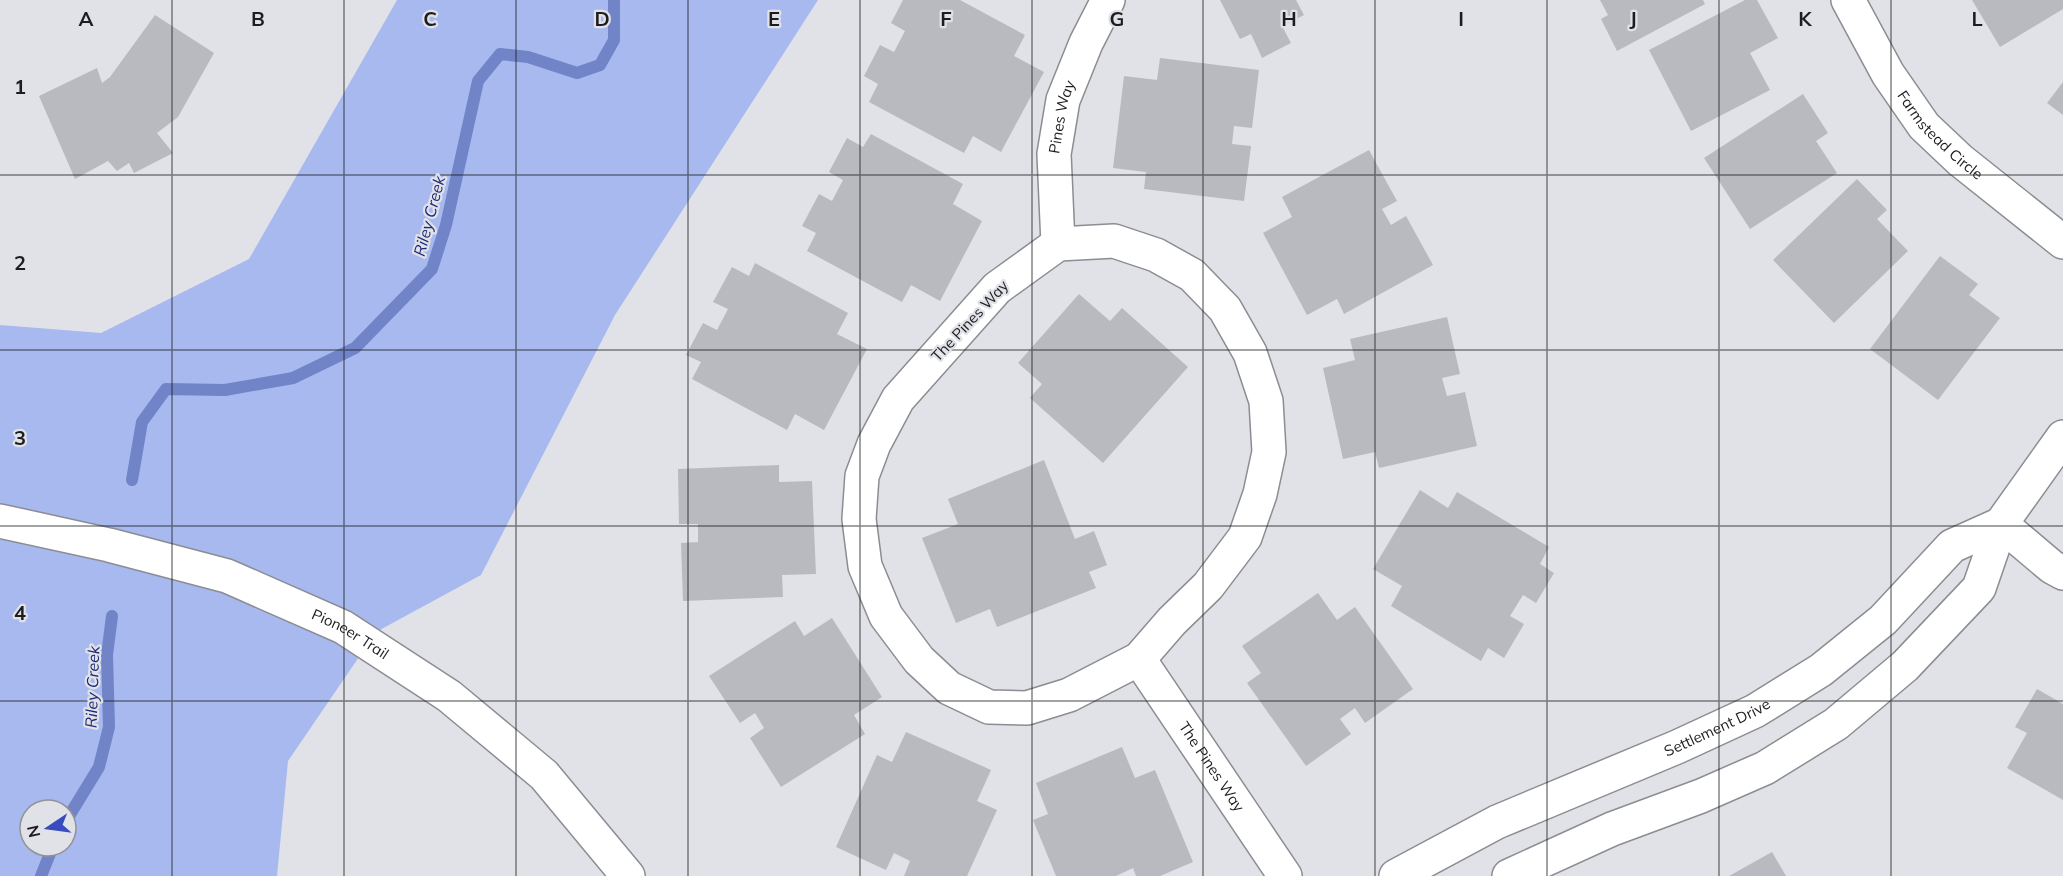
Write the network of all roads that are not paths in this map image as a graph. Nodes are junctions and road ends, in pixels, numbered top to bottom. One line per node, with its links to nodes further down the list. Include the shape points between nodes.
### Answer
1 (1108, 0): 4 (street, Pines Way, via 1062,100 1054,154)
2 (1848, 0): 3 (street, Farmstead Circle, via 1888,74 1924,126 1960,160)
3 (2063, 242)
4 (1058, 244): 9 (street, The Pines Way, via 1114,241 1155,255 1192,275 1225,309 1250,353 1266,401 1269,452 1245,537 1208,586); 9 (street, The Pines Way, via 997,288 898,399 862,476 859,519 865,566 886,616 919,660 949,688 989,707 1027,708 1069,695)
5 (2063, 436): 7 (street)
6 (0, 521): 10 (street, Pioneer Trail, via 227,576 343,627 449,696 544,775)
7 (2001, 524): 8 (street); 12 (street, Settlement Drive, via 1952,546 1883,620 1821,670 1755,711 1497,822); 13 (street, via 1979,588 1905,666 1836,724 1765,768 1612,829)
8 (2063, 573)
9 (1139, 659): 11 (street, The Pines Way)
10 (628, 876)
11 (1286, 876)
12 (1396, 876)
13 (1509, 876)

